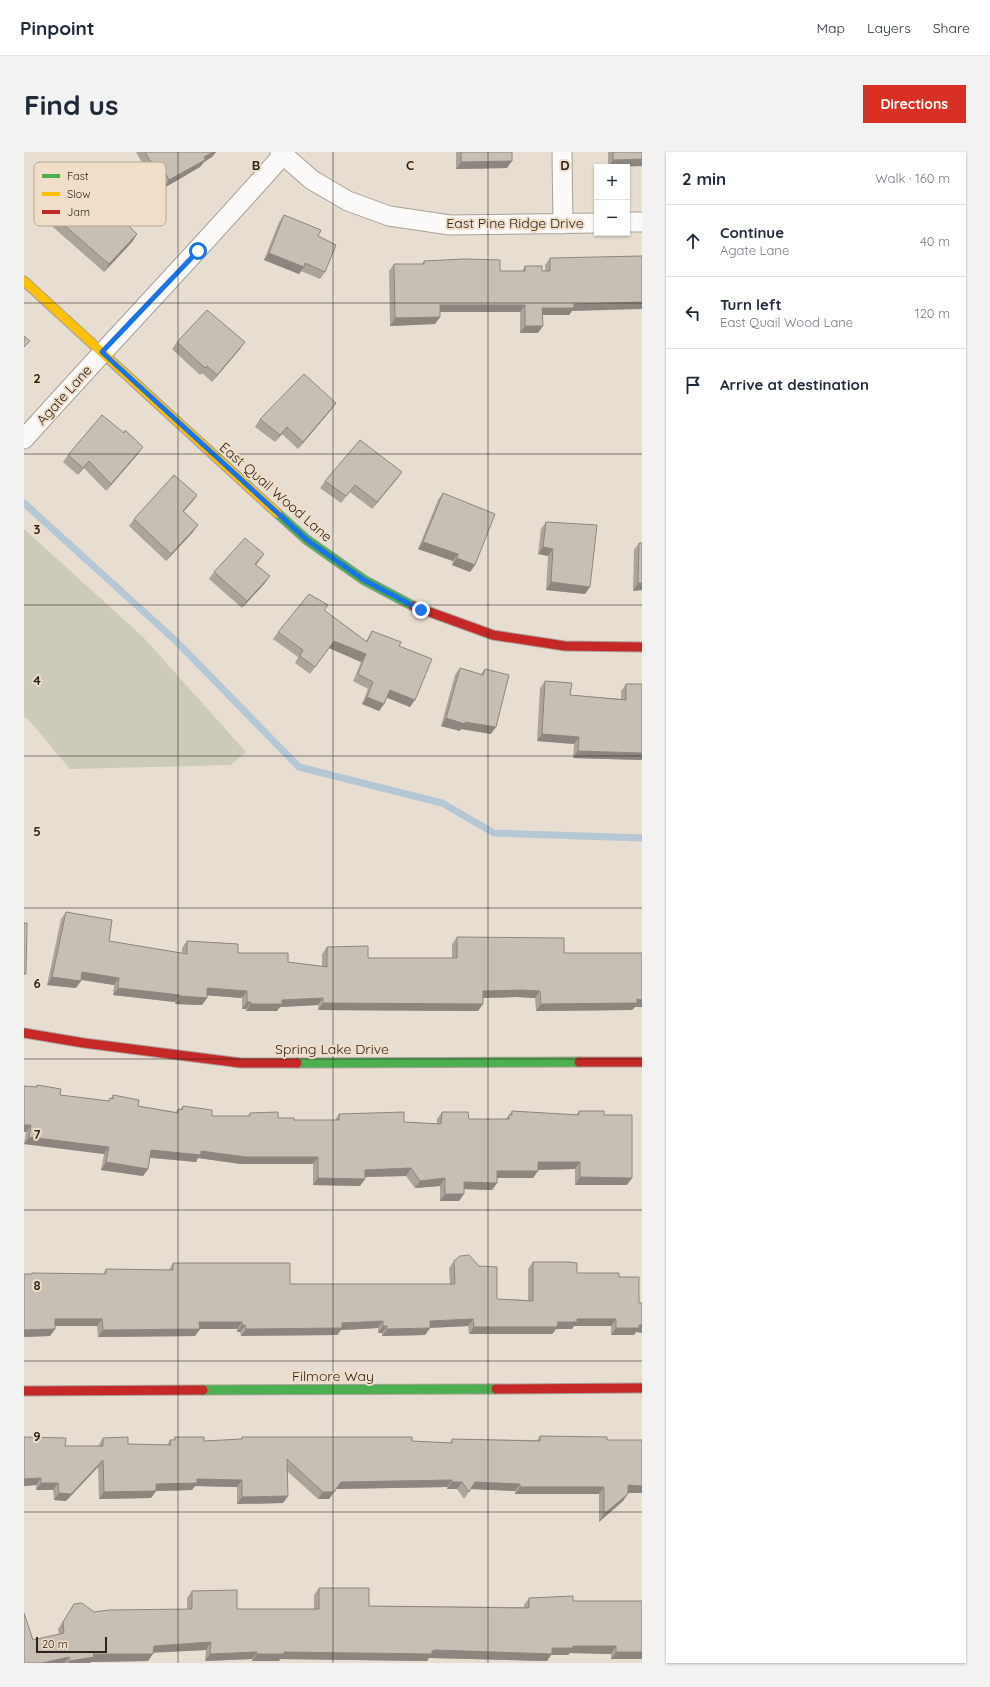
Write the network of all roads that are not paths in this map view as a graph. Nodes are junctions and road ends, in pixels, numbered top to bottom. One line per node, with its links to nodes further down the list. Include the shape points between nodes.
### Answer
1 (562, 152): 6 (street)
2 (281, 154): 6 (street, East Pine Ridge Drive, via 312,180 342,197 389,216 450,225); 8 (street, Agate Lane, via 198,251)
3 (630, 222): 4 (street)
4 (642, 222)
5 (594, 223): 6 (street, East Pine Ridge Drive)
6 (563, 224)
7 (24, 281): 8 (street, East Quail Wood Lane)
8 (102, 352): 9 (street, Agate Lane); 10 (street, East Quail Wood Lane, via 307,540 364,580 421,610 493,635 565,646)
9 (24, 439)
10 (642, 647)
11 (24, 1033): 12 (street, Spring Lake Drive, via 241,1063)
12 (642, 1062)
13 (642, 1388): 14 (street, Filmore Way)
14 (24, 1392)

